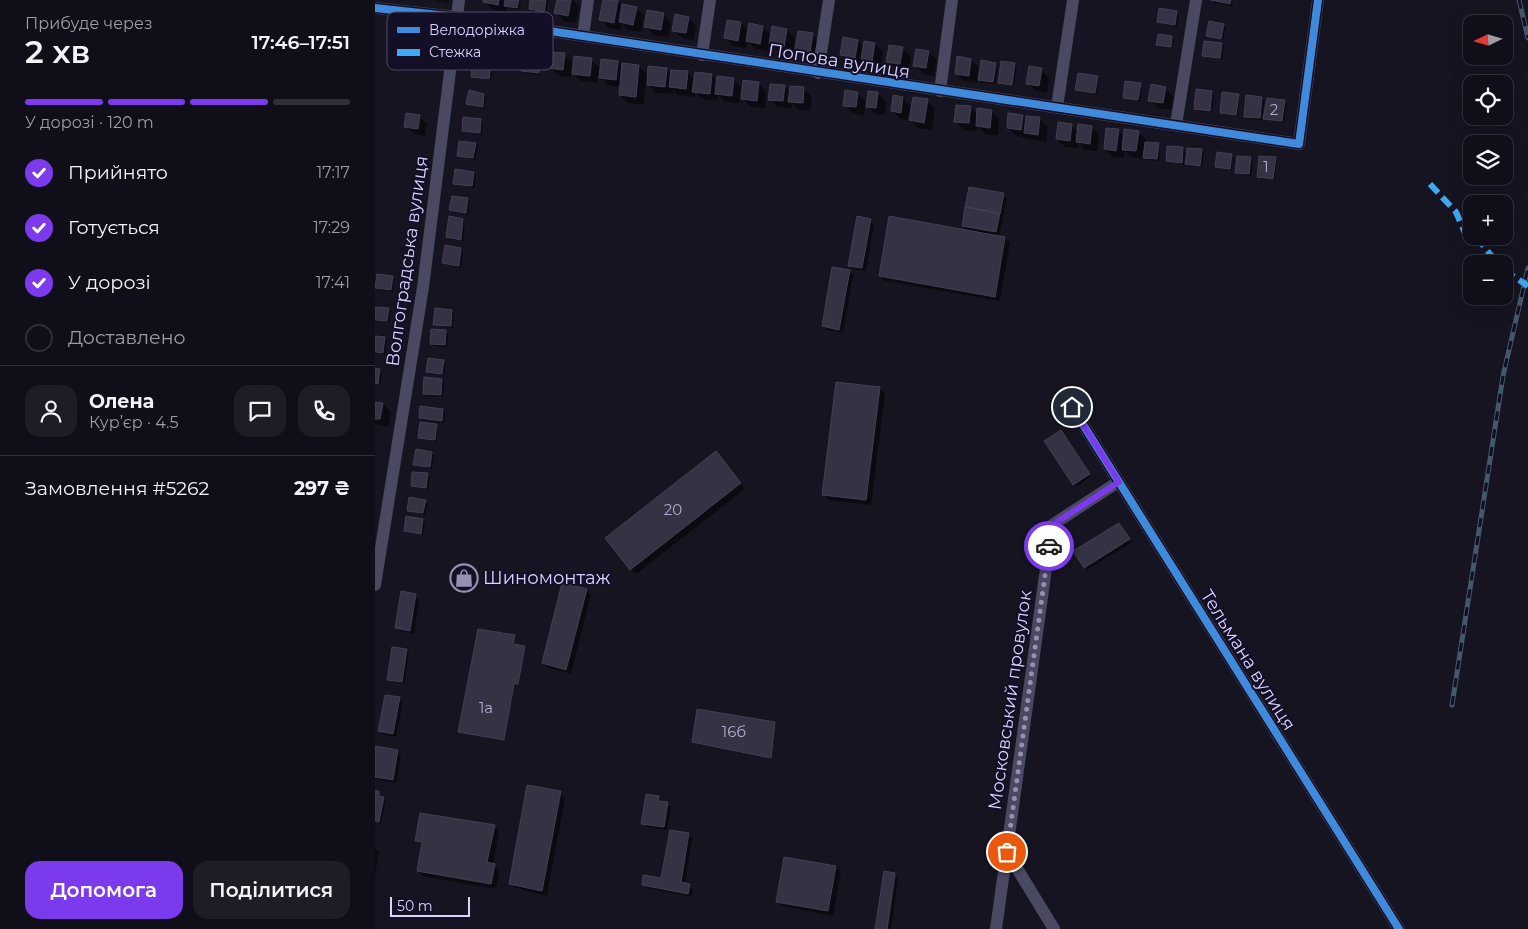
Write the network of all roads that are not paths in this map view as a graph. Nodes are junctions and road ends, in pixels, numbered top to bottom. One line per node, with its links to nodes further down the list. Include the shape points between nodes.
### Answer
1 (588, 0): 11 (street)
2 (710, 0): 12 (street)
3 (829, 0): 14 (street)
4 (952, 0): 15 (street)
5 (1073, 0): 16 (street)
6 (1196, 0): 17 (street)
7 (1318, 0): 17 (street, Попова вулиця, via 1299,144)
8 (375, 8): 9 (street, Попова вулиця)
9 (411, 12)
10 (553, 31): 11 (street, Попова вулиця)
11 (583, 36): 12 (street, Попова вулиця)
12 (702, 55): 14 (street, Попова вулиця)
13 (450, 70): 20 (street, Волгоградська вулиця, via 423,287)
14 (818, 73): 15 (street, Попова вулиця)
15 (940, 91): 16 (street, Попова вулиця)
16 (1057, 107): 17 (street, Попова вулиця)
17 (1177, 125)
18 (1072, 407): 19 (street, Тельмана вулиця)
19 (1119, 482): 22 (street, Московський провулок, via 1052,525); 25 (street, Тельмана вулиця)
20 (377, 564): 21 (street, Волгоградська вулиця)
21 (375, 584)
22 (1007, 852): 23 (street, Московський провулок); 24 (street)
23 (995, 929)
24 (1054, 929)
25 (1399, 929)

